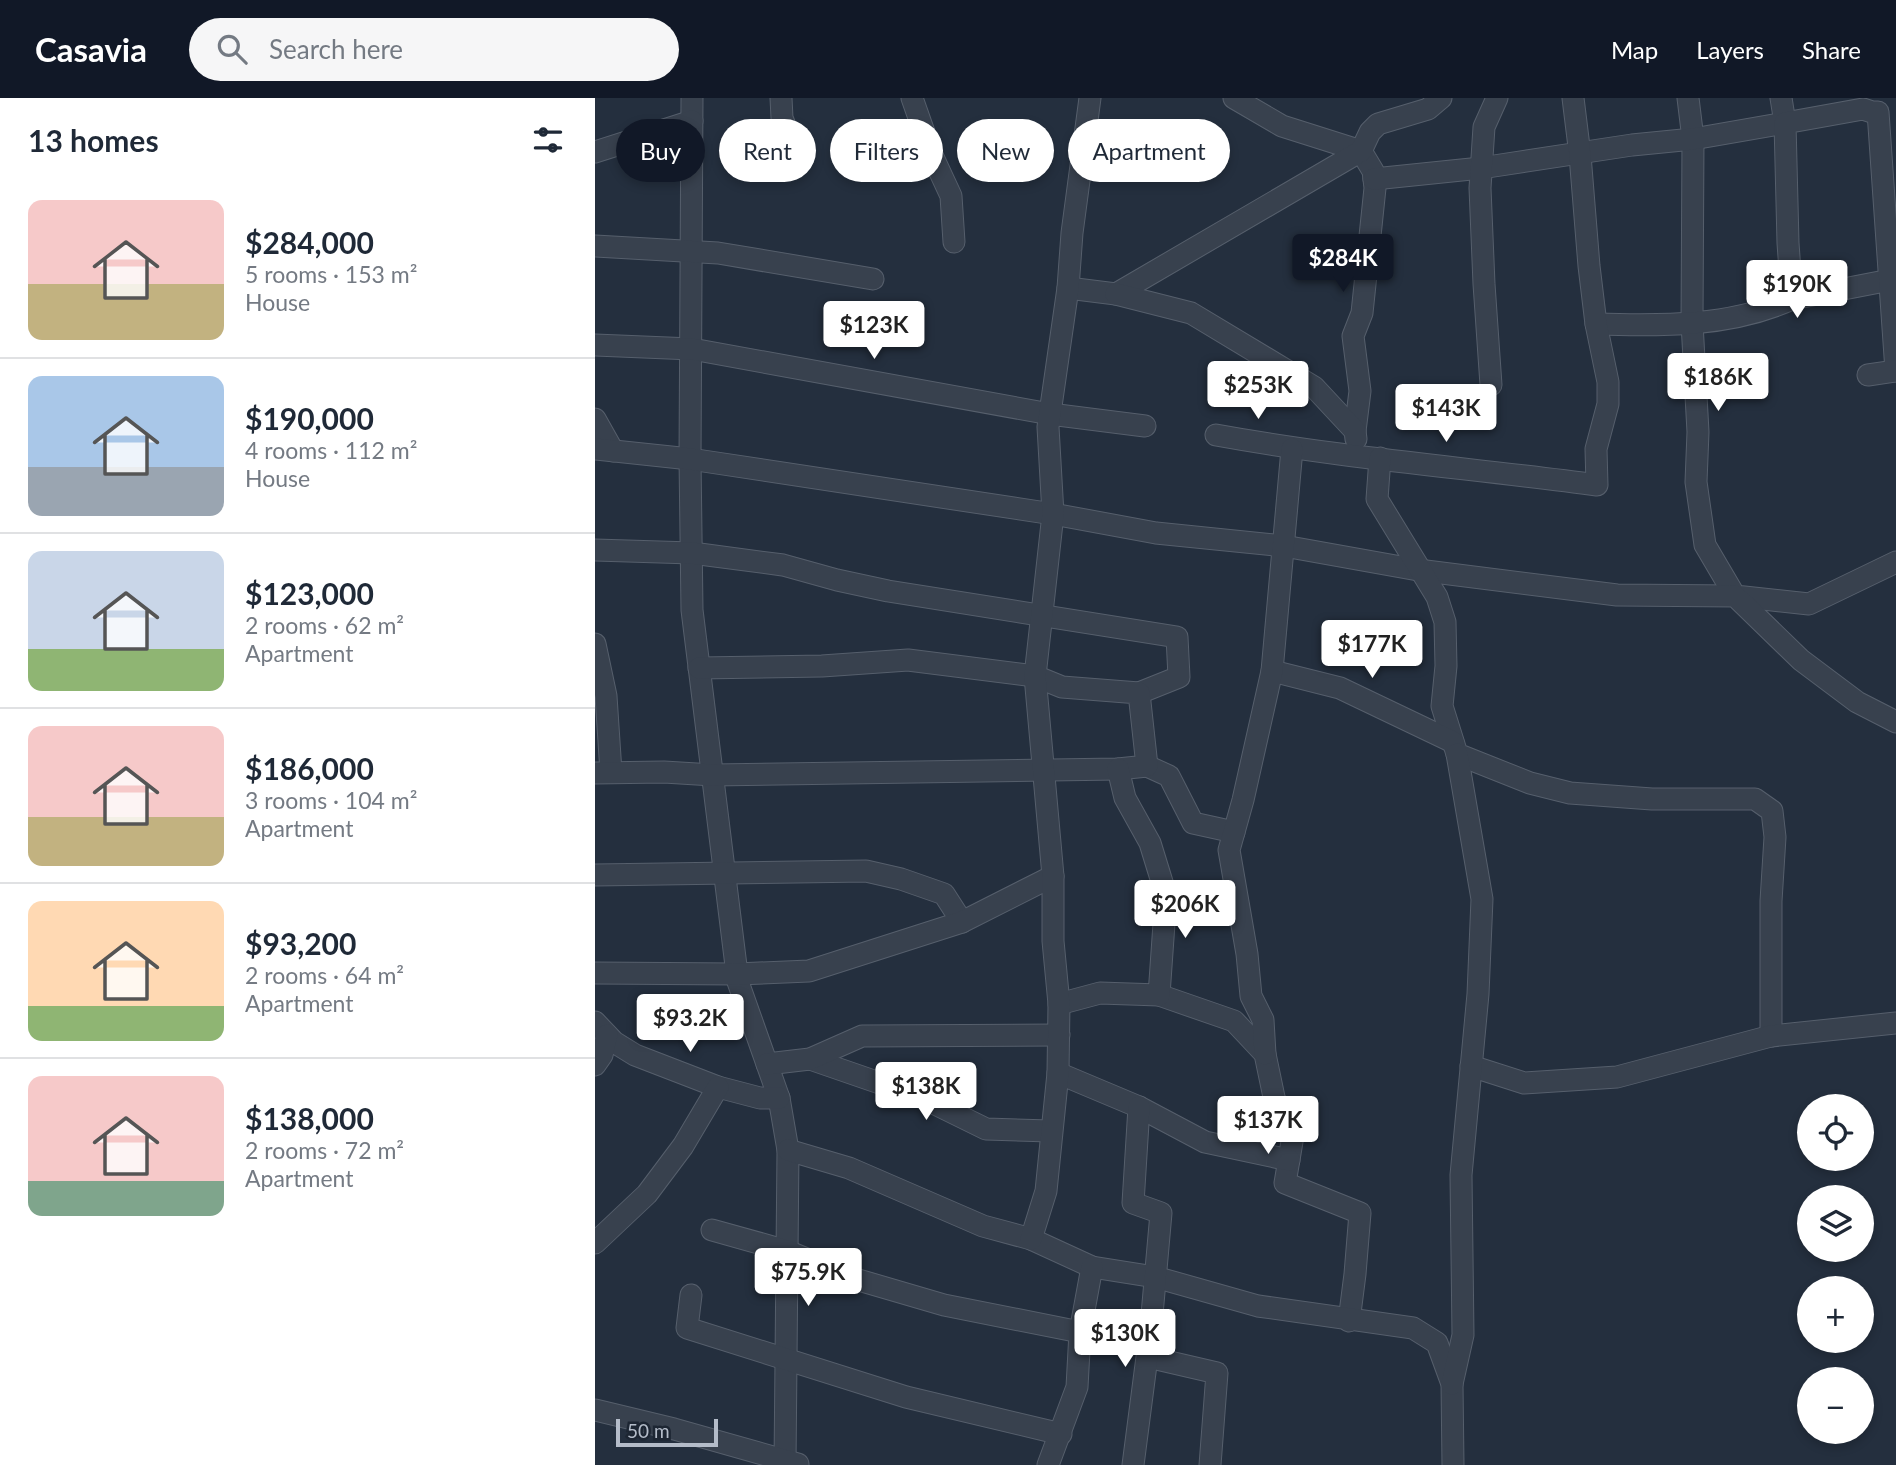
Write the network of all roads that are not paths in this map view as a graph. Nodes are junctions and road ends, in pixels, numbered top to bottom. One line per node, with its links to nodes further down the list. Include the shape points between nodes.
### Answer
1 (692, 98): 12 (street)
2 (781, 98): 13 (street)
3 (912, 98): 23 (street, via 951,196)
4 (1090, 98): 28 (street)
5 (1441, 98): 17 (street, via 1428,110 1378,124)
6 (1497, 98): 20 (street, via 1484,127)
7 (1573, 98): 19 (street)
8 (1688, 98): 15 (street)
9 (1781, 98): 14 (street)
10 (1244, 101): 17 (street, via 1282,126)
11 (1879, 105): 14 (street); 27 (street)
12 (692, 119)
13 (782, 119)
14 (1784, 123): 15 (street); 30 (street)
15 (1693, 139): 19 (street); 31 (street)
16 (616, 145): 18 (street)
17 (1360, 151): 21 (street); 29 (street)
18 (595, 152)
19 (1580, 155): 20 (street); 32 (street)
20 (1481, 168): 21 (street); 37 (street, via 1483,284)
21 (1374, 179): 41 (street, via 1366,286 1353,335 1360,391)
22 (692, 182): 25 (street)
23 (954, 242)
24 (595, 246): 25 (street)
25 (692, 252): 26 (street); 34 (street)
26 (873, 279)
27 (1890, 280): 30 (street); 35 (street)
28 (1068, 288): 29 (street); 38 (street)
29 (1116, 294): 41 (street, via 1191,313 1314,387)
30 (1792, 299): 31 (street, via 1771,309)
31 (1692, 323): 32 (street); 54 (street, via 1696,482 1705,545)
32 (1596, 324): 46 (street, via 1608,382 1608,404 1597,449 1597,485)
33 (595, 345): 34 (street)
34 (692, 349): 38 (street); 47 (street)
35 (1896, 371): 36 (street)
36 (1868, 375)
37 (1492, 385)
38 (1050, 414): 40 (street); 48 (street)
39 (595, 419): 44 (street)
40 (1145, 426)
41 (1355, 431): 45 (street)
42 (1216, 435): 43 (street)
43 (1292, 449): 45 (street); 49 (street)
44 (604, 450): 47 (street)
45 (1359, 457): 46 (street)
46 (1380, 458): 53 (street, via 1377,499)
47 (690, 459): 48 (street); 51 (street)
48 (1053, 514): 49 (street, via 1156,533); 55 (street)
49 (1284, 546): 53 (street); 58 (street)
50 (595, 550): 51 (street)
51 (692, 553): 55 (street, via 783,565 888,591); 57 (street)
52 (1896, 562): 54 (street, via 1809,604)
53 (1418, 570): 54 (street, via 1617,595); 62 (street, via 1437,597 1445,622 1442,706)
54 (1735, 596): 61 (street, via 1801,660 1857,702)
55 (1042, 617): 59 (street); 60 (street, via 1177,638 1179,677)
56 (595, 644): 66 (street, via 606,696)
57 (699, 668): 59 (street, via 908,660); 67 (street)
58 (1272, 671): 62 (street, via 1340,688); 68 (street)
59 (1035, 676): 60 (street, via 1062,687); 64 (street)
60 (1139, 693): 63 (street)
61 (1896, 722)
62 (1455, 748): 80 (street, via 1530,783 1570,793 1755,799 1772,811); 85 (street, via 1482,899)
63 (1147, 766): 65 (street); 68 (street, via 1169,776 1193,823)
64 (1044, 769): 65 (street); 67 (street); 71 (street)
65 (1118, 769): 75 (street, via 1125,799 1150,843 1166,895)
66 (603, 773): 67 (street)
67 (713, 775): 69 (street)
68 (1234, 832): 81 (street, via 1229,850 1251,996 1263,1020)
69 (726, 874): 70 (street); 72 (street, via 866,871 944,894); 74 (street)
70 (595, 875)
71 (1053, 876): 72 (street); 76 (street)
72 (962, 922): 74 (street, via 809,971)
73 (595, 973): 74 (street)
74 (737, 974): 83 (street)
75 (1159, 995): 76 (street, via 1100,993); 81 (street, via 1234,1021)
76 (1059, 1004): 79 (street)
77 (1896, 1023): 80 (street)
78 (601, 1029): 84 (street, via 602,1055); 87 (street, via 624,1050)
79 (1059, 1035): 82 (street, via 862,1036); 86 (street)
80 (1771, 1036): 85 (street, via 1617,1077 1524,1083)
81 (1265, 1054): 92 (street, via 1275,1102 1297,1118)
82 (810, 1059): 83 (street); 90 (street, via 923,1098 986,1129)
83 (767, 1064): 88 (street)
84 (595, 1065)
85 (1471, 1066): 104 (street, via 1461,1175 1463,1335)
86 (1058, 1073): 89 (street); 90 (street)
87 (718, 1087): 88 (street); 95 (street, via 647,1194)
88 (779, 1098): 91 (street)
89 (1139, 1107): 92 (street, via 1205,1142); 98 (street, via 1133,1203 1161,1213)
90 (1050, 1131): 94 (street, via 1046,1191)
91 (788, 1150): 94 (street, via 849,1168 983,1226); 96 (street)
92 (1289, 1160): 100 (street, via 1285,1182 1360,1213)
93 (712, 1230): 96 (street)
94 (1031, 1239): 97 (street)
95 (595, 1243)
96 (787, 1251): 101 (street, via 855,1279 931,1301); 103 (street)
97 (1092, 1267): 98 (street); 101 (street)
98 (1155, 1277): 100 (street, via 1258,1306); 102 (street)
99 (691, 1295): 103 (street, via 687,1328)
100 (1349, 1321): 104 (street, via 1413,1328 1437,1343)
101 (1080, 1332): 106 (street, via 1077,1387)
102 (1148, 1357): 109 (street); 110 (street, via 1217,1373)
103 (787, 1359): 106 (street, via 906,1397); 107 (street)
104 (1452, 1384): 111 (street)
105 (595, 1409): 107 (street)
106 (1061, 1434): 108 (street)
107 (790, 1463)
108 (1048, 1465)
109 (1133, 1465)
110 (1210, 1465)
111 (1453, 1465)

